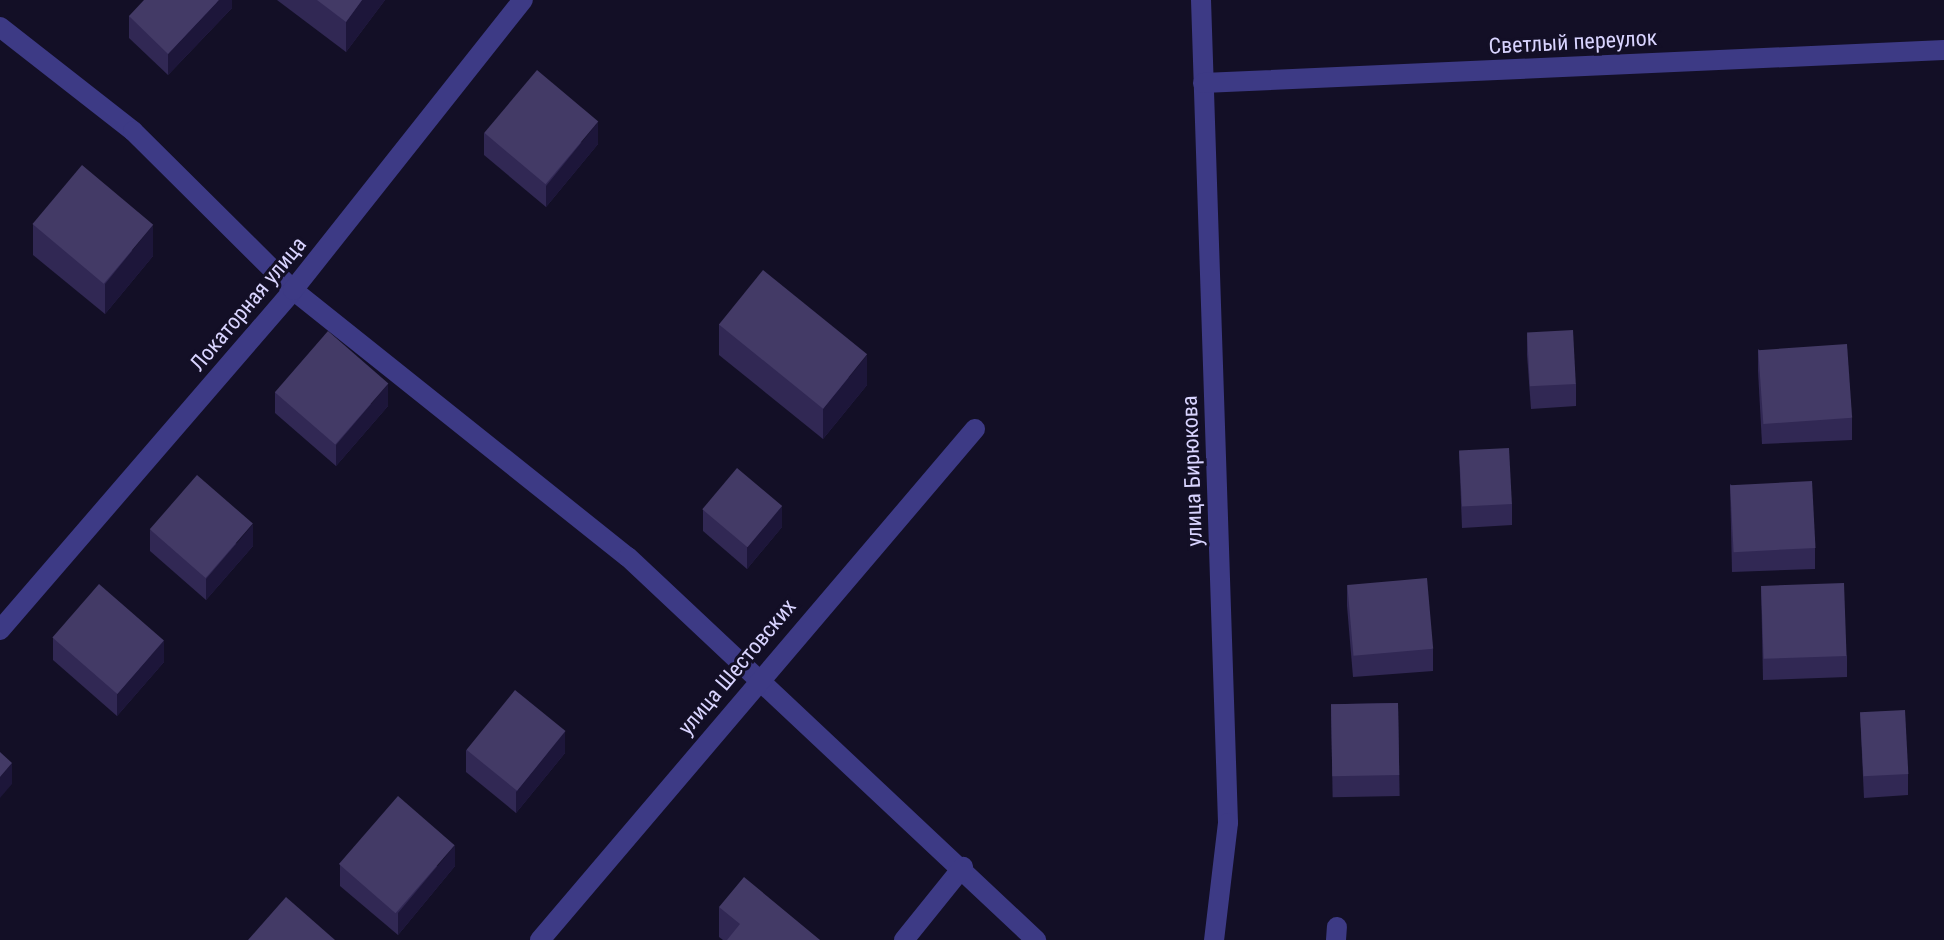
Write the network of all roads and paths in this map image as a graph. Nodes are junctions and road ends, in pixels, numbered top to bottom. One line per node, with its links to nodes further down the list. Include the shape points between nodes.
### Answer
1 (523, 0): 6 (street, Локаторная улица)
2 (1201, 0): 5 (street, улица Бирюкова)
3 (0, 27): 6 (street, via 133,131)
4 (1944, 50): 5 (street, Светлый переулок)
5 (1203, 83): 14 (street, улица Бирюкова, via 1228,823)
6 (293, 290): 8 (street, Локаторная улица); 9 (street, via 628,557)
7 (975, 429): 9 (street, улица Шестовских)
8 (0, 630)
9 (759, 677): 10 (street); 11 (street, улица Шестовских)
10 (963, 867): 12 (street); 13 (street)
11 (540, 940)
12 (904, 940)
13 (1036, 940)
14 (1214, 940)

